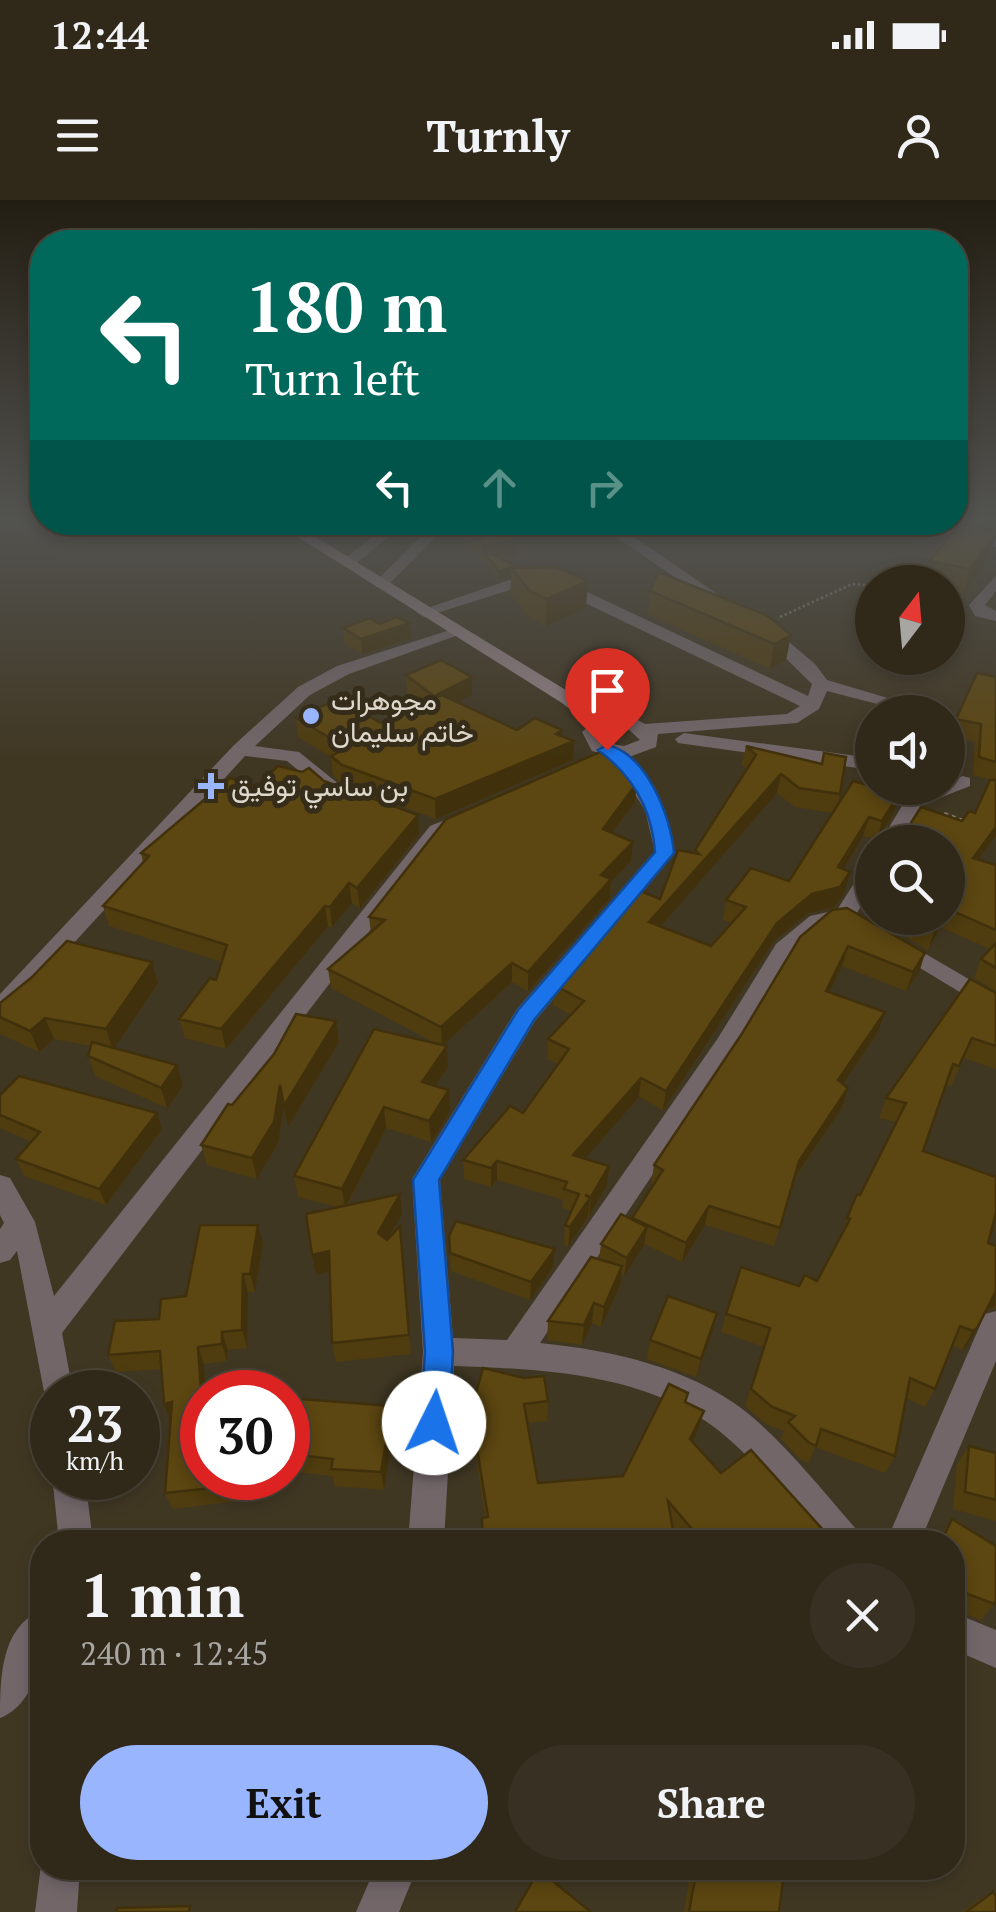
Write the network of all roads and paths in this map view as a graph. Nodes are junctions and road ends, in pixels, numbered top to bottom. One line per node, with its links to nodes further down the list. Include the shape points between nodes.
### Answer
1 (402, 598): 7 (street)
2 (468, 598): 7 (street)
3 (588, 598): 13 (street)
4 (713, 598): 9 (street)
5 (821, 598): 9 (path)
6 (983, 598): 8 (street, via 981,612)
7 (424, 612): 10 (street)
8 (996, 616)
9 (759, 626): 11 (street)
10 (456, 632): 15 (street); 17 (street, via 344,670 304,691)
11 (821, 684): 12 (street); 13 (street)
12 (862, 695)
13 (813, 706): 14 (street, via 791,719)
14 (755, 722): 16 (street); 18 (street)
15 (601, 724): 16 (street, via 630,722); 19 (street, via 591,732 593,742)
16 (647, 732): 18 (street); 19 (street, via 645,746)
17 (240, 750): 22 (street, via 292,756 334,792); 29 (street)
18 (776, 751): 20 (street)
19 (616, 752): 21 (street); 35 (street, via 654,801 665,853 526,1015 426,1180)
20 (855, 762)
21 (562, 776)
22 (352, 798)
23 (925, 805): 25 (path)
24 (491, 806): 34 (street, via 428,826)
25 (976, 826)
26 (855, 899): 27 (street)
27 (845, 915): 28 (street); 36 (street, via 818,921 784,949)
28 (996, 1006)
29 (0, 1009)
30 (0, 1186): 31 (street)
31 (21, 1222): 32 (street); 34 (street)
32 (0, 1250)
33 (996, 1324): 42 (street)
34 (46, 1330): 37 (street)
35 (439, 1352): 36 (street); 40 (street)
36 (515, 1354): 41 (street, via 636,1372 712,1407)
37 (53, 1370)
38 (71, 1500): 39 (street)
39 (74, 1530)
40 (427, 1530)
41 (835, 1530)
42 (908, 1530)
43 (965, 1636): 45 (street)
44 (30, 1648): 46 (street)
45 (996, 1649)
46 (0, 1699)
47 (58, 1880): 49 (street)
48 (391, 1880): 50 (street)
49 (56, 1912)
50 (377, 1912)

